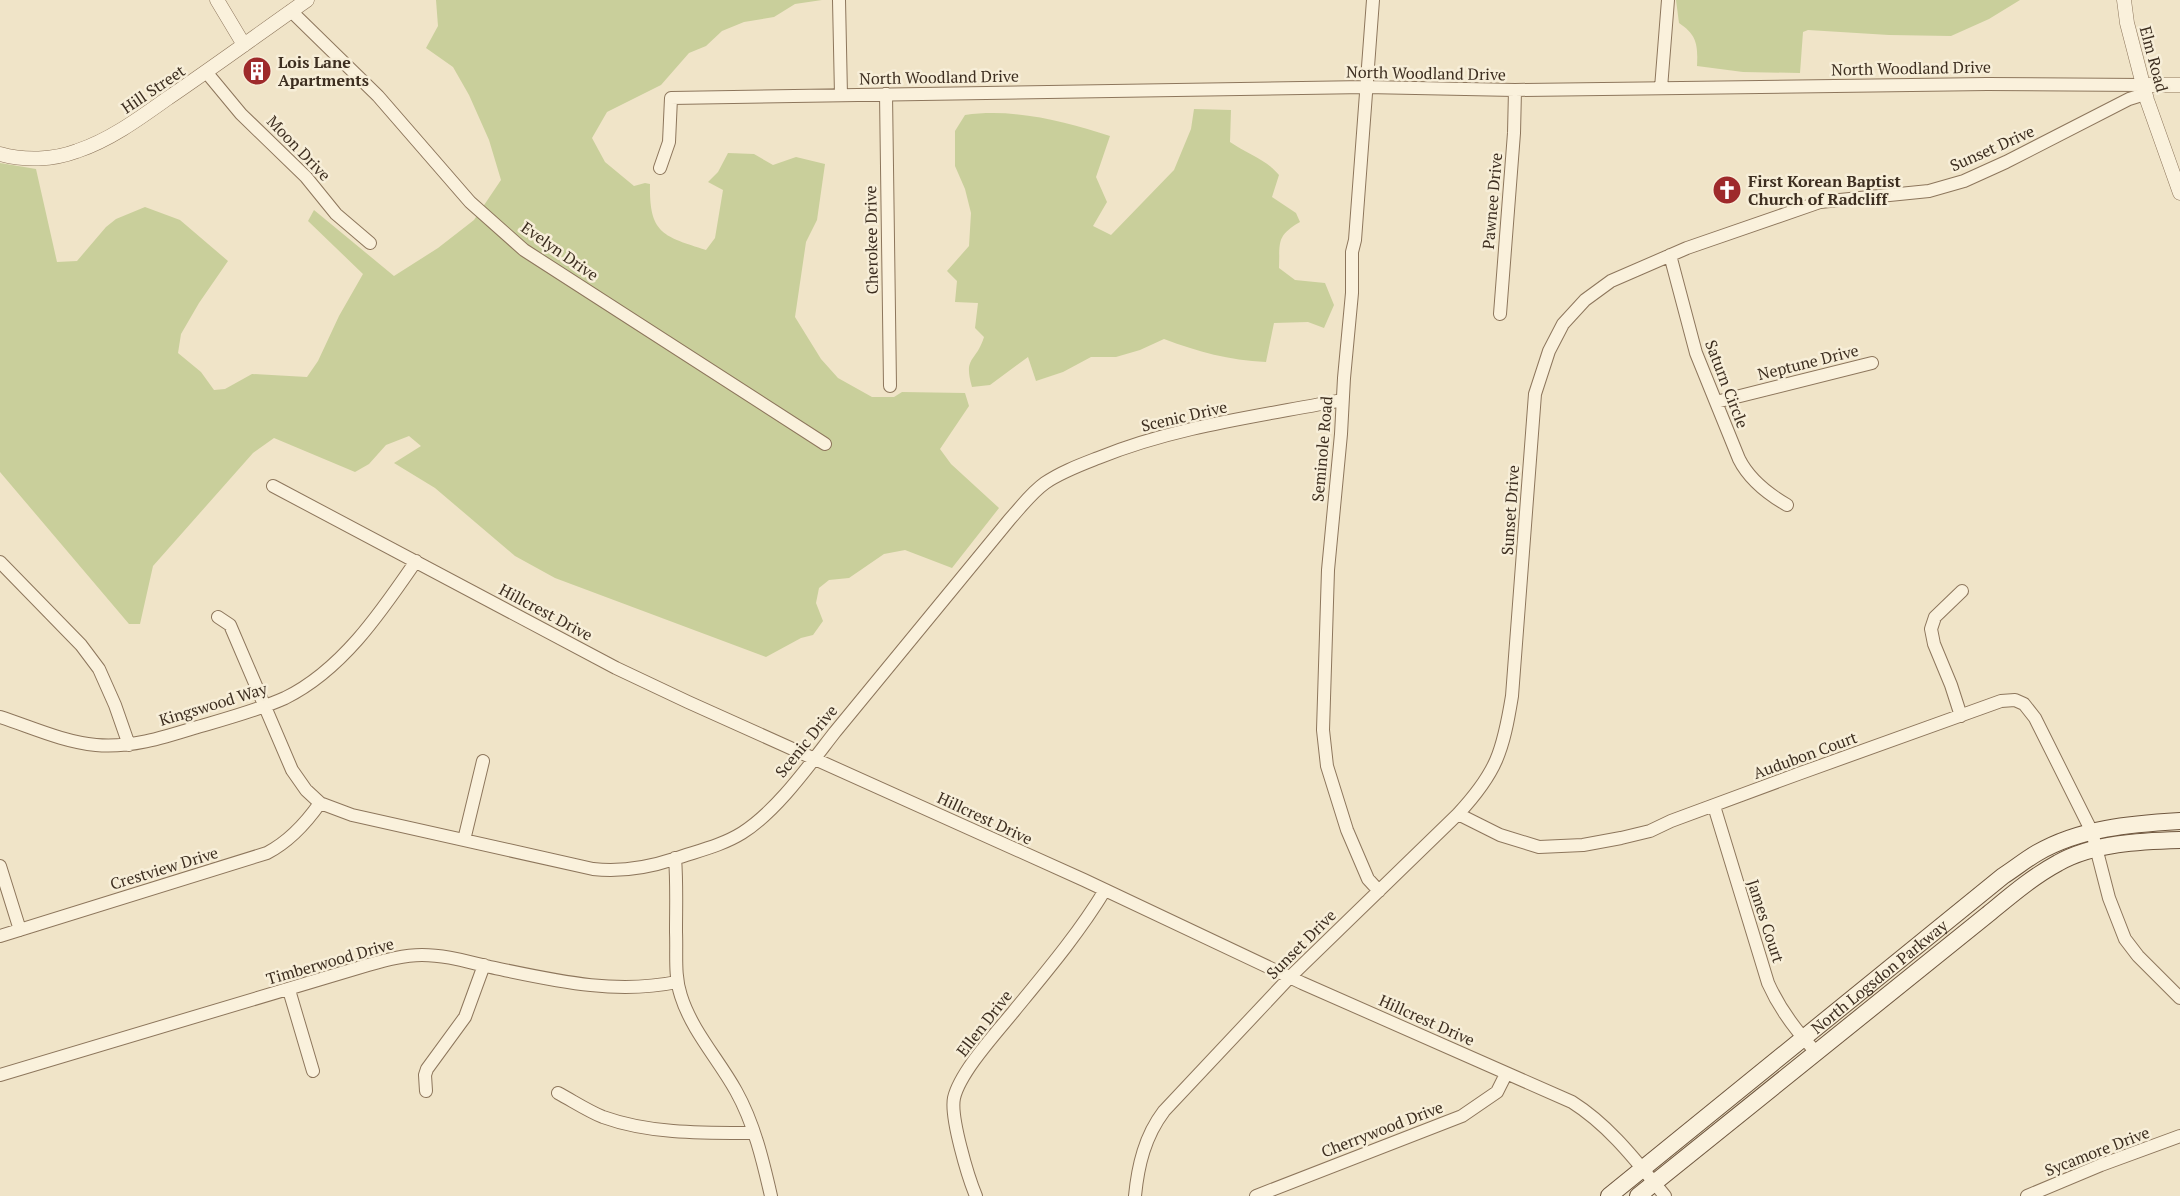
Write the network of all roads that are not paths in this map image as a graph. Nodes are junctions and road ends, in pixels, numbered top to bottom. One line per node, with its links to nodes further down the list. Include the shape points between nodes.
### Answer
1 (217, 0): 8 (street)
2 (307, 0): 7 (street, Hill Street)
3 (839, 0): 16 (street)
4 (1373, 0): 11 (street, Seminole Road)
5 (1668, 0): 12 (street)
6 (2124, 0): 13 (street, Elm Road)
7 (291, 11): 8 (street, Hill Street); 27 (street, Evelyn Drive, via 378,96 470,202 524,250)
8 (244, 45): 9 (street, Hill Street)
9 (207, 73): 17 (street, Hill Street, via 126,127 76,152 40,158); 20 (street, Moon Drive, via 336,214)
10 (2180, 85): 13 (street, North Woodland Drive)
11 (1366, 87): 14 (street, North Woodland Drive); 15 (street, North Woodland Drive); 25 (street, Seminole Road)
12 (1661, 88): 13 (street, North Woodland Drive, via 1987,84); 14 (street, North Woodland Drive)
13 (2144, 89): 19 (street, Elm Road); 21 (street, Sunset Drive, via 1964,181 1929,190 1820,202)
14 (1515, 90): 22 (street, Pawnee Drive)
15 (886, 94): 16 (street, North Woodland Drive); 24 (street, Cherokee Drive)
16 (841, 95): 18 (street, North Woodland Drive, via 671,98 669,142)
17 (0, 154)
18 (660, 168)
19 (2180, 193)
20 (370, 243)
21 (1670, 255): 26 (street, Saturn Circle, via 1696,353); 42 (street, Sunset Drive, via 1598,289 1563,324 1549,351 1535,394 1506,732 1488,778)
22 (1500, 314)
23 (1872, 363): 26 (street, Neptune Drive)
24 (890, 386)
25 (1342, 400): 38 (street, Scenic Drive, via 1152,439 1070,469 1043,484 1010,519); 51 (street, Seminole Road, via 1328,582 1325,749 1347,830 1368,879)
26 (1716, 402): 29 (street, Saturn Circle, via 1743,467)
27 (825, 444)
28 (273, 486): 30 (street, Hillcrest Drive)
29 (1787, 505)
30 (416, 561): 34 (street, Kingswood Way, via 359,637 335,662 301,689); 38 (street, Hillcrest Drive, via 616,668)
31 (0, 562): 37 (street, via 81,645 99,669)
32 (1962, 591): 35 (street, via 1935,617 1931,629)
33 (218, 617): 34 (street, Scenic Drive, via 230,625)
34 (264, 707): 37 (street, Kingswood Way); 40 (street, Scenic Drive, via 292,770)
35 (1961, 716): 41 (street, Audubon Court); 44 (street, Audubon Court, via 2008,700 2024,704 2045,736)
36 (0, 717): 37 (street, Kingswood Way, via 80,742)
37 (129, 745)
38 (815, 759): 48 (street, Scenic Drive, via 752,826 730,839); 50 (street, Hillcrest Drive)
39 (483, 760): 45 (street)
40 (320, 802): 45 (street, Scenic Drive, via 352,815); 52 (street, Crestview Drive, via 288,840 267,853)
41 (1713, 806): 42 (street, Audubon Court, via 1650,831 1561,847 1519,842); 59 (street, James Court, via 1768,983)
42 (1458, 814): 51 (street, Sunset Drive)
43 (2180, 821): 44 (main road, North Logsdon Parkway, via 2139,823)
44 (2092, 832): 47 (street, Audubon Court); 59 (main road, North Logsdon Parkway, via 2038,853 2003,876)
45 (464, 840): 48 (street, Scenic Drive, via 608,871)
46 (2180, 840): 47 (main road, North Logsdon Parkway)
47 (2096, 850): 58 (street, Audubon Court, via 2125,939); 60 (main road, North Logsdon Parkway, via 2058,862 2022,887)
48 (675, 858): 56 (street)
49 (0, 866): 52 (street)
50 (1105, 890): 55 (street, Hillcrest Drive); 71 (street, Ellen Drive, via 1056,960 980,1053 954,1098 954,1118)
51 (1379, 891): 55 (street, Sunset Drive)
52 (20, 930): 53 (street, Crestview Drive)
53 (0, 936)
54 (484, 965): 56 (street, Timberwood Drive, via 600,987); 57 (street, Timberwood Drive, via 439,956 403,957); 64 (street, via 465,1017 427,1069)
55 (1290, 977): 62 (street, Hillcrest Drive); 72 (street, Sunset Drive, via 1159,1117 1142,1153)
56 (677, 982): 66 (street, via 690,1017 738,1094)
57 (289, 990): 61 (street); 63 (street, Timberwood Drive)
58 (2180, 998)
59 (1803, 1038): 60 (street, James Court); 68 (main road, North Logsdon Parkway)
60 (1816, 1052): 69 (main road, North Logsdon Parkway)
61 (313, 1071)
62 (1506, 1074): 68 (street, Hillcrest Drive, via 1586,1111); 73 (street, Cherrywood Drive, via 1497,1092 1462,1116)
63 (0, 1075)
64 (426, 1091)
65 (558, 1093): 66 (street, via 595,1113 636,1126)
66 (753, 1133): 70 (street)
67 (2180, 1136): 77 (street, Sycamore Drive)
68 (1643, 1168): 69 (street, Hillcrest Drive); 74 (main road, North Logsdon Parkway)
69 (1654, 1183): 75 (main road, North Logsdon Parkway); 76 (street, Hillcrest Drive)
70 (771, 1196)
71 (976, 1196)
72 (1135, 1196)
73 (1256, 1196)
74 (1610, 1196)
75 (1638, 1196)
76 (1665, 1196)
77 (2027, 1196)

